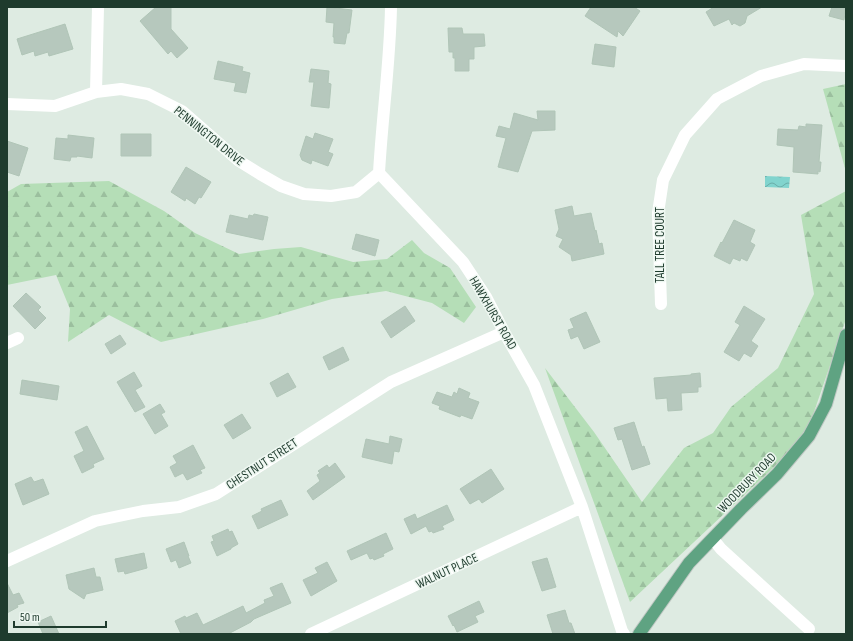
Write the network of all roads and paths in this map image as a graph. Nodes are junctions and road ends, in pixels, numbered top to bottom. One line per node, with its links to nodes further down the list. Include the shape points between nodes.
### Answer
1 (98, 7): 4 (street)
2 (392, 7): 6 (street)
3 (846, 66): 7 (street, TALL TREE COURT, via 804,64 761,76 717,99 685,135 663,180 658,213)
4 (96, 92): 5 (street, PENNINGTON DRIVE, via 55,106); 6 (street, PENNINGTON DRIVE, via 121,89 148,94 182,111 239,161 281,186 304,194 331,196 356,192)
5 (7, 104)
6 (379, 173): 8 (street, HAWXHURST ROAD, via 463,262 486,297)
7 (661, 304)
8 (504, 332): 10 (street, HAWXHURST ROAD, via 534,384); 12 (street, CHESTNUT STREET, via 391,382 216,494 179,507 95,521)
9 (846, 335): 11 (main road, WOODBURY ROAD, via 826,404 809,436 777,474)
10 (582, 507): 14 (street, WALNUT PLACE); 15 (street, HAWXHURST ROAD)
11 (713, 539): 13 (street); 16 (main road, WOODBURY ROAD, via 689,563)
12 (7, 561)
13 (809, 630)
14 (311, 634)
15 (624, 634)
16 (639, 634)

